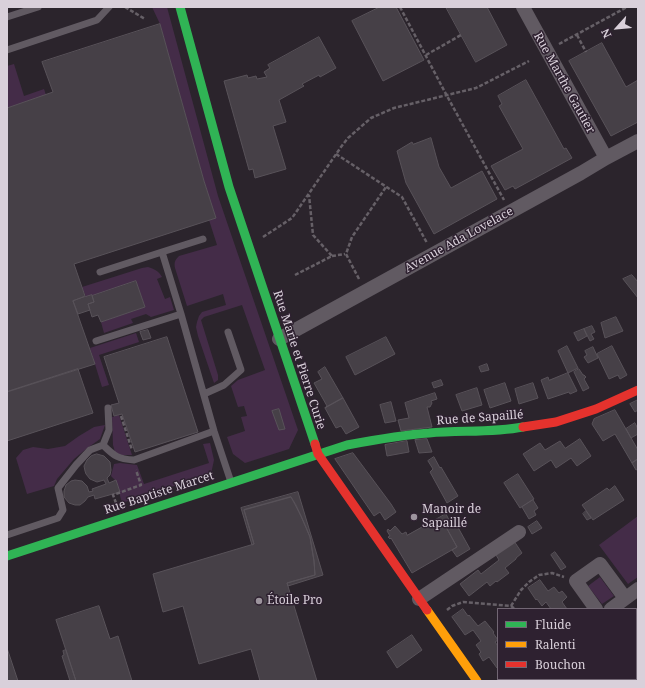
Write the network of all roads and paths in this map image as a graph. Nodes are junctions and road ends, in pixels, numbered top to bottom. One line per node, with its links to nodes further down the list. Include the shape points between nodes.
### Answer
1 (38, 7): 8 (lane)
2 (109, 7): 13 (lane, via 97,20)
3 (125, 7): 9 (path)
4 (180, 7): 35 (street, Rue Marie et Pierre Curie, via 229,187)
5 (400, 7): 15 (path)
6 (523, 7): 20 (street, Rue Marthe Gautier)
7 (627, 7): 10 (path)
8 (7, 17)
9 (145, 19)
10 (576, 34): 12 (path); 14 (path)
11 (462, 35): 15 (path)
12 (557, 45)
13 (7, 50)
14 (586, 52)
15 (426, 55): 17 (path)
16 (529, 61): 17 (path, via 476,88)
17 (447, 96): 19 (path, via 394,108 371,118 348,138); 23 (path)
18 (638, 141): 20 (street, Avenue Ada Lovelace)
19 (336, 154): 21 (path); 22 (path)
20 (606, 158): 32 (street, Avenue Ada Lovelace)
21 (386, 187): 26 (path, via 402,197); 28 (path, via 352,236)
22 (309, 195): 24 (path, via 292,218); 29 (path, via 312,235)
23 (504, 200)
24 (262, 238)
25 (203, 239): 27 (lane)
26 (427, 243)
27 (162, 252): 30 (lane); 33 (lane)
28 (346, 254): 29 (path); 32 (path)
29 (332, 256): 31 (path)
30 (100, 272)
31 (295, 275)
32 (366, 291): 35 (street, Avenue Ada Lovelace)
33 (181, 314): 36 (lane); 38 (lane)
34 (228, 332): 38 (lane, via 241,370 224,385)
35 (279, 339): 44 (street, Rue Marie et Pierre Curie)
36 (96, 341)
37 (638, 390): 44 (street, Rue de Sapaillé, via 556,422 514,429 429,433 373,440)
38 (204, 394): 41 (lane)
39 (108, 408): 42 (lane, via 109,430)
40 (121, 416): 43 (path)
41 (214, 431): 42 (lane, via 134,460 122,459 111,454); 46 (lane)
42 (103, 445): 49 (lane, via 90,450 58,488 63,510 58,518)
43 (133, 454)
44 (318, 454): 46 (street, Rue Baptiste Marcet); 53 (street, Rue Marie et Pierre Curie)
45 (134, 466): 47 (path, via 141,485 112,495)
46 (231, 483): 50 (street, Rue Baptiste Marcet)
47 (116, 505)
48 (519, 532): 53 (street)
49 (7, 536)
50 (7, 556)
51 (576, 581): 52 (street, via 600,564); 54 (path, via 552,573 540,575 520,590); 56 (street)
52 (634, 594): 57 (street)
53 (420, 599): 58 (street, Rue Marie et Pierre Curie)
54 (511, 606): 55 (path); 58 (path, via 463,602)
55 (514, 608)
56 (595, 608)
57 (613, 608)
58 (433, 619): 59 (street, Rue Marie et Pierre Curie)
59 (476, 681)

